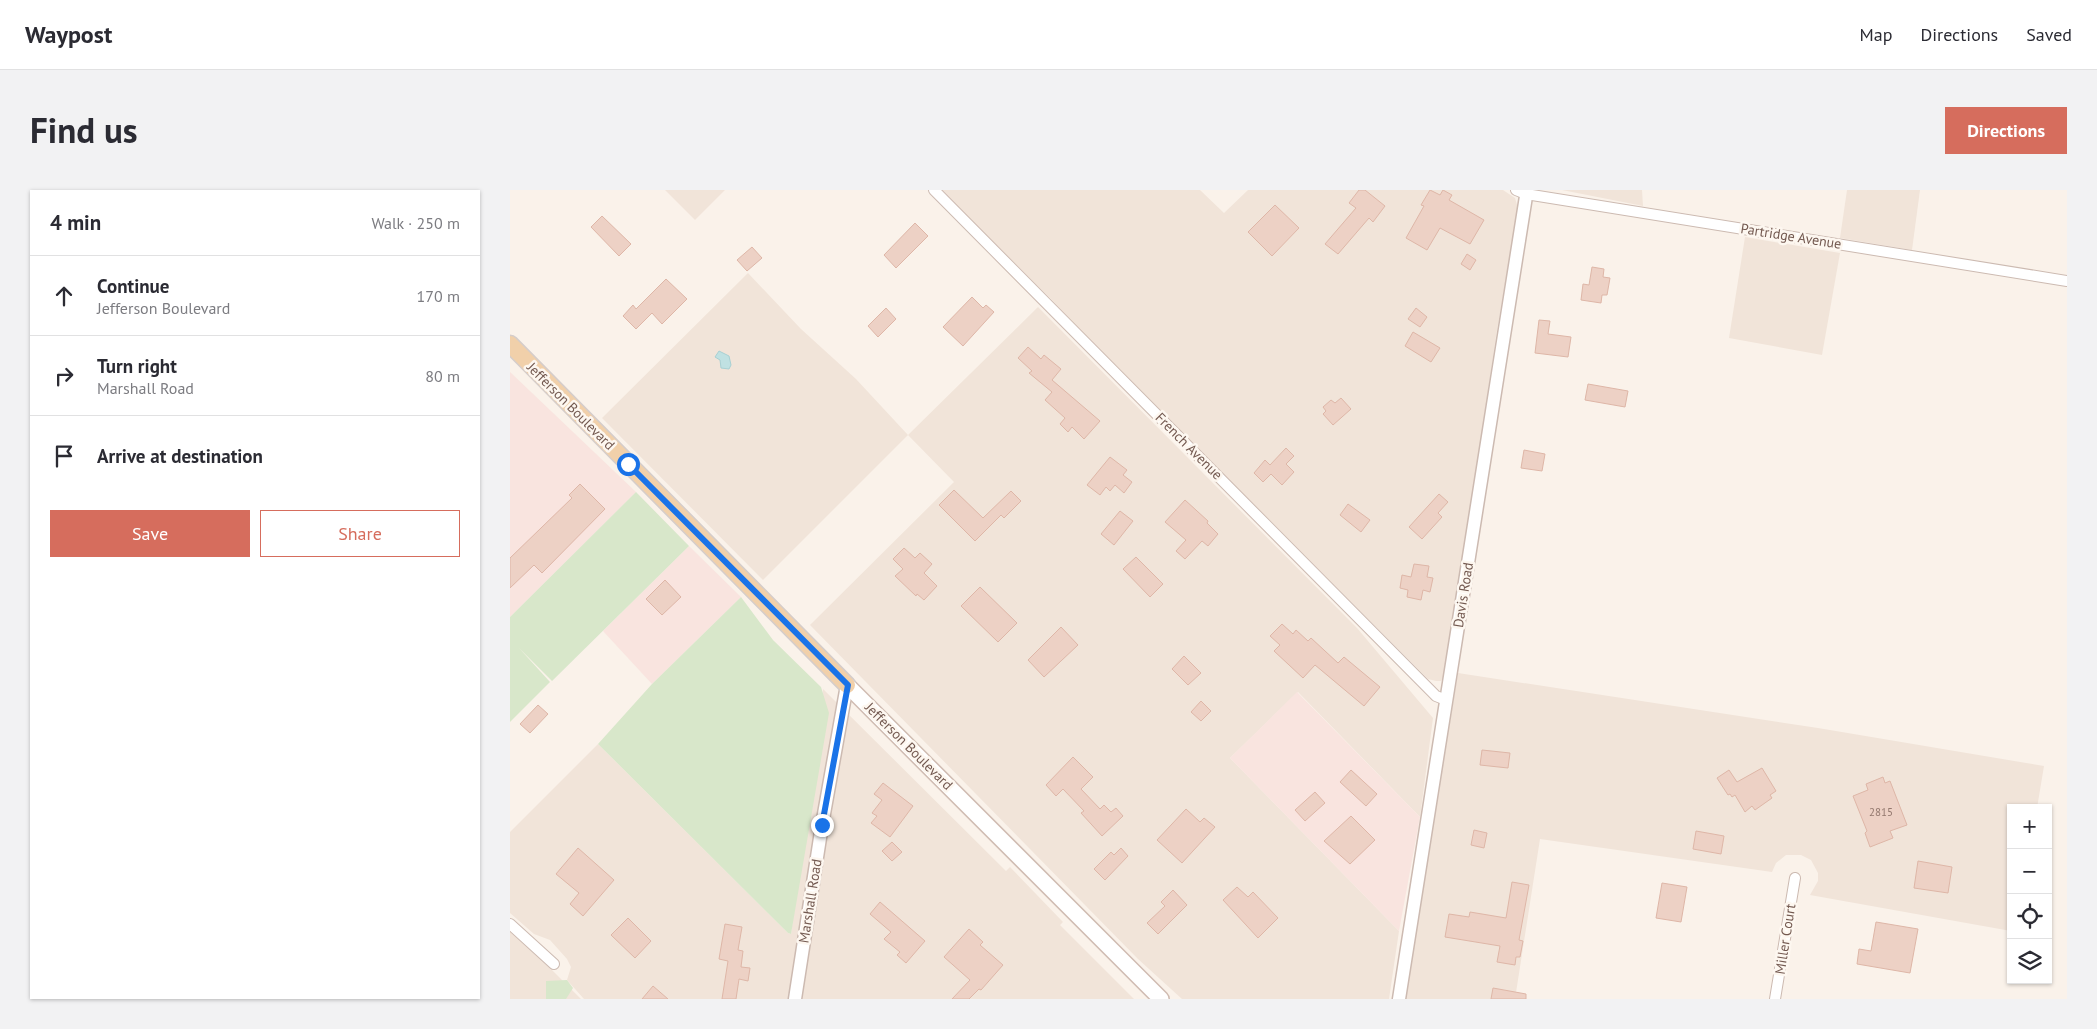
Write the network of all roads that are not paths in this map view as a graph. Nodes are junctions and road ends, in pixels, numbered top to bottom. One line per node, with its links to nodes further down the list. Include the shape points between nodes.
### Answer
1 (934, 190): 6 (street, French Avenue, via 1436,696)
2 (1523, 191): 3 (street, Partridge Avenue); 6 (street, Davis Road)
3 (2067, 281)
4 (510, 344): 5 (main road, Jefferson Boulevard)
5 (852, 690): 10 (street, Marshall Road, via 822,825); 11 (main road, Jefferson Boulevard)
6 (1446, 700): 12 (street, Davis Road)
7 (1794, 878): 13 (street, Miller Court)
8 (510, 924): 9 (street)
9 (554, 964)
10 (795, 999)
11 (1161, 999)
12 (1399, 999)
13 (1775, 999)

